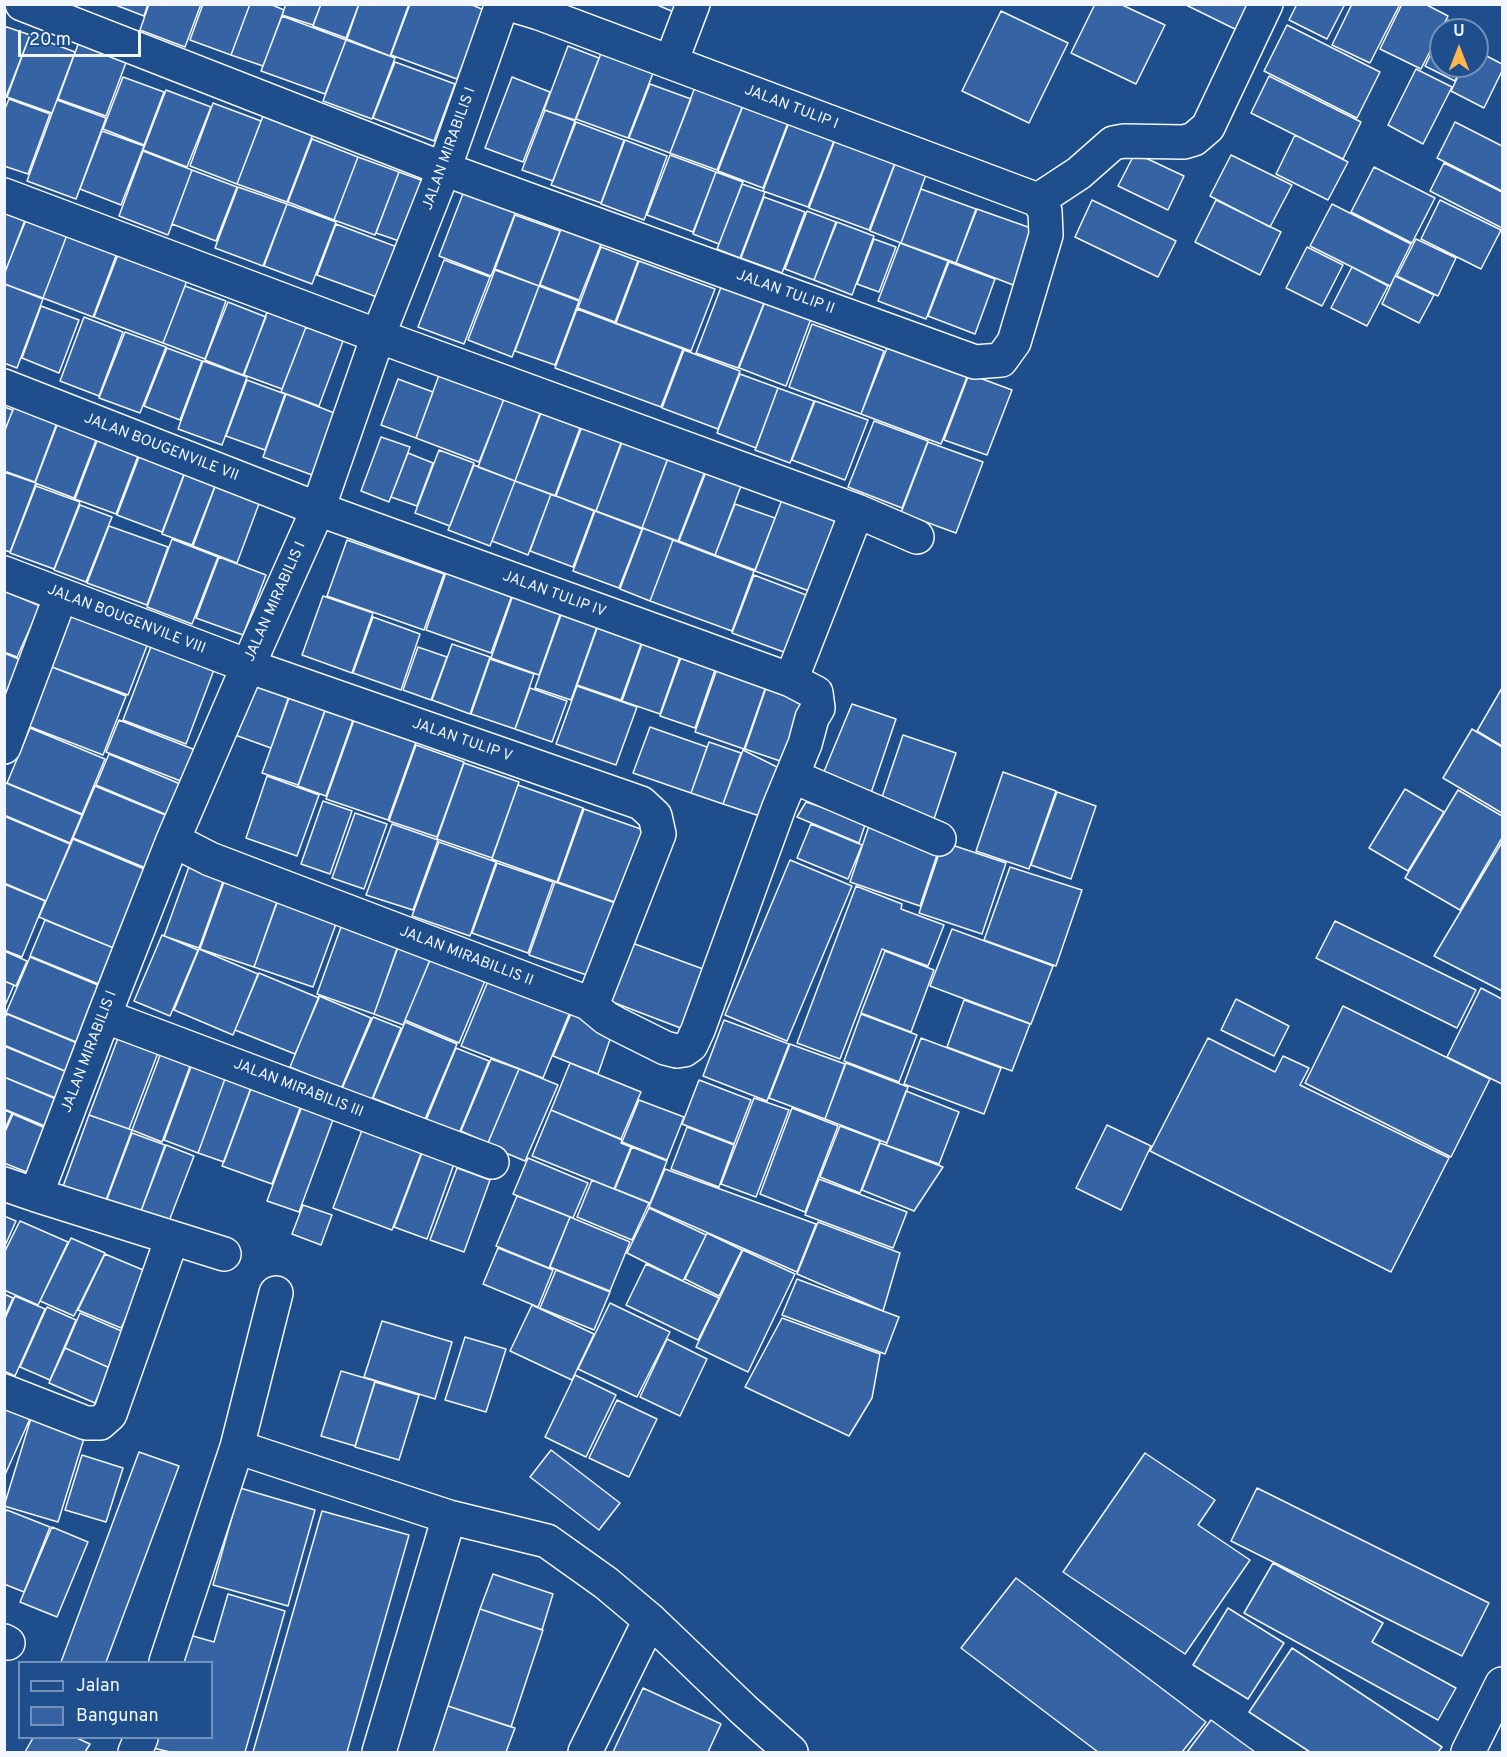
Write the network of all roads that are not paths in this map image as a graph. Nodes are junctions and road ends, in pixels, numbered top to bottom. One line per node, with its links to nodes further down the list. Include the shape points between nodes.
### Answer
1 (22, 4): 7 (street, JALAN TULIP II)
2 (502, 4): 7 (street, JALAN MIRABILIS I)
3 (508, 4): 6 (street, JALAN TULIP I)
4 (693, 4): 6 (street)
5 (1266, 4): 9 (street, via 1208,127 1184,142 1113,143)
6 (671, 62): 9 (street, JALAN TULIP I)
7 (444, 169): 9 (street, JALAN TULIP II, via 975,362 1001,360 1014,342 1046,235 1045,211); 10 (street, JALAN MIRABILIS I)
8 (4, 195): 10 (street)
9 (1038, 200)
10 (378, 336): 12 (street, JALAN MIRABILIS I); 13 (street)
11 (4, 386): 12 (street, JALAN BOUGENVILE VII)
12 (318, 509): 17 (street, JALAN MIRABILIS I); 18 (street, JALAN TULIP IV)
13 (857, 511): 14 (street); 18 (street)
14 (917, 537)
15 (4, 573): 16 (street, JALAN BOUGENVILE VIII)
16 (60, 595): 17 (street, JALAN BOUGENVILE VIII); 19 (street)
17 (248, 666): 22 (street, JALAN MIRABILIS I); 23 (street, JALAN TULIP V, via 641,803 655,816 659,834 594,1000)
18 (791, 680): 20 (street, JALAN TULIP IV, via 816,693 818,700)
19 (4, 747)
20 (792, 776): 21 (street); 23 (street, JALAN MIRABILLIS II, via 691,1045 677,1051 665,1048 606,1018)
21 (939, 838)
22 (173, 840): 23 (street, JALAN MIRABILLIS II, via 210,859); 24 (street, JALAN MIRABILIS I)
23 (588, 1003)
24 (104, 1016): 25 (street, JALAN MIRABILIS III); 27 (street, JALAN MIRABILIS I)
25 (492, 1162)
26 (4, 1184): 27 (street)
27 (36, 1195): 28 (street)
28 (172, 1238): 29 (street); 31 (street, via 110,1414 100,1423 86,1423)
29 (224, 1254)
30 (276, 1293): 32 (street)
31 (4, 1391)
32 (237, 1447): 33 (street); 35 (street)
33 (449, 1517): 34 (street, via 547,1541); 37 (street)
34 (650, 1620): 38 (street); 39 (street)
35 (166, 1661)
36 (1503, 1684): 40 (street)
37 (379, 1752)
38 (585, 1752)
39 (791, 1752)
40 (1468, 1752)

